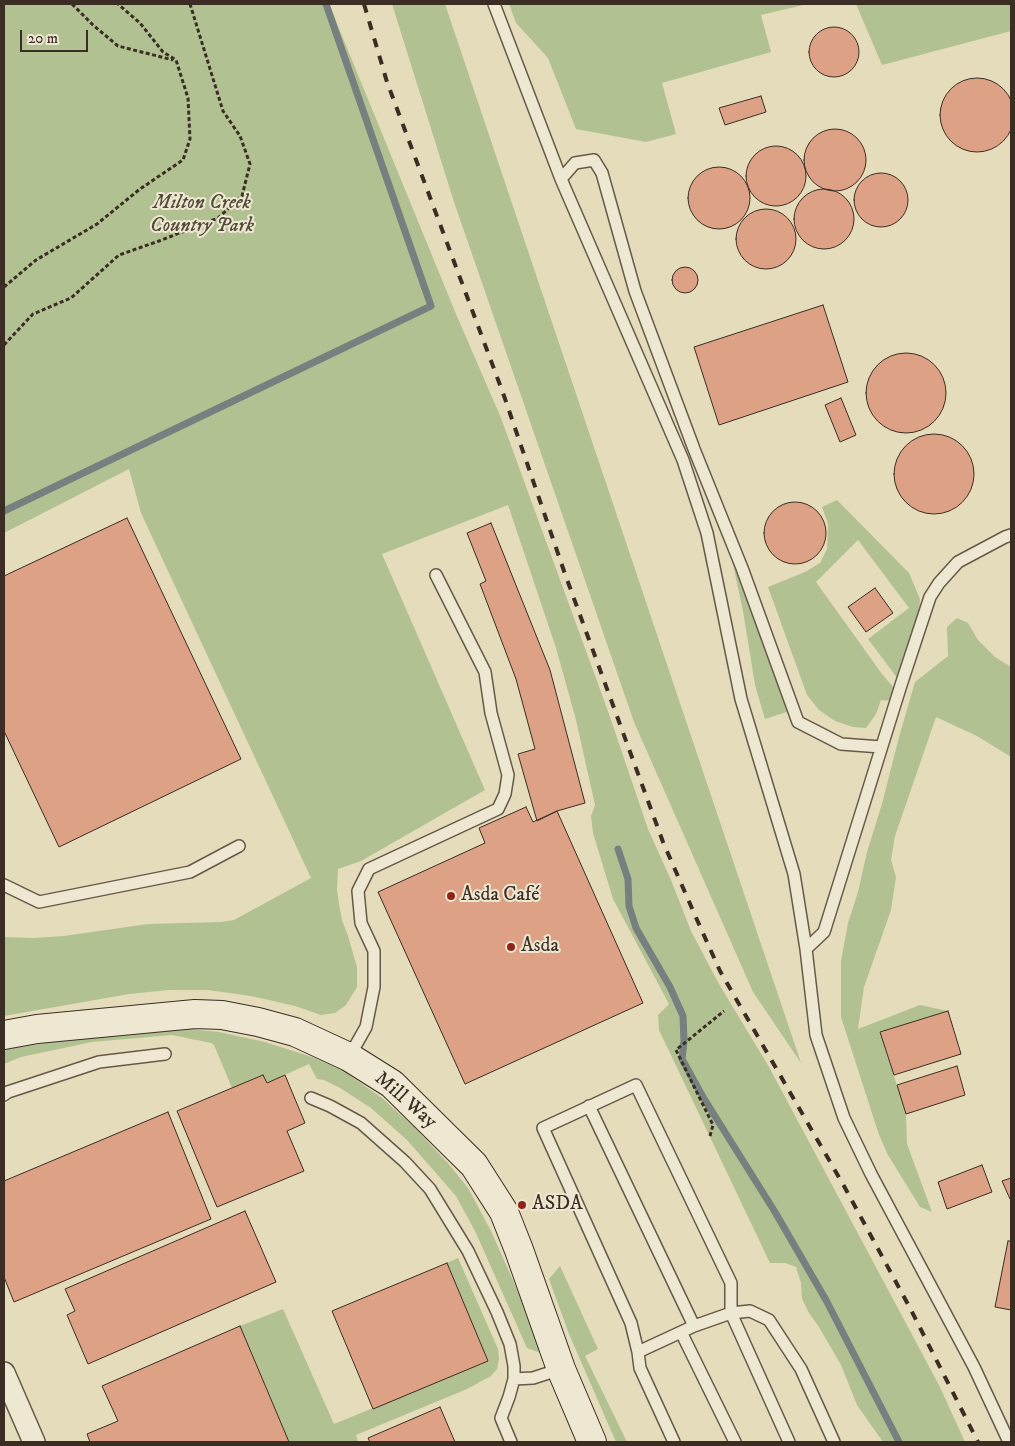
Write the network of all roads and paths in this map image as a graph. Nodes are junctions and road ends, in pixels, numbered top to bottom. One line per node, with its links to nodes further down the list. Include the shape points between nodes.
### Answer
1 (72, 4): 5 (path, via 118,46)
2 (118, 4): 5 (path, via 140,23 163,52)
3 (190, 4): 10 (path, via 223,111 240,136 250,164 242,196 218,218 119,255 71,298 33,314)
4 (494, 4): 6 (lane)
5 (176, 60): 8 (path, via 188,98 190,139 183,160 97,224 36,260)
6 (561, 179): 13 (lane, via 575,163 594,160 602,173 635,291 798,722 841,744); 16 (lane, via 683,460 707,533 741,699 794,874)
7 (4, 282): 8 (path)
8 (10, 282): 9 (path)
9 (4, 287)
10 (4, 345)
11 (1011, 535): 13 (lane, via 958,562 930,597)
12 (436, 574): 20 (lane, via 485,672 491,713 508,775 505,794 498,809 369,869 358,891 362,923 374,951 374,987 366,1027)
13 (881, 747): 16 (lane, via 824,932)
14 (239, 846): 15 (lane, via 190,872 39,902)
15 (4, 884)
16 (806, 948): 39 (lane, via 816,1036 844,1118 974,1366)
17 (724, 1010): 24 (path, via 676,1050 713,1125)
18 (4, 1035): 20 (street, Mill Way, via 37,1029 213,1015 295,1032)
19 (165, 1054): 21 (lane, via 99,1062)
20 (349, 1057): 29 (street, Mill Way, via 392,1084 474,1165 504,1212)
21 (4, 1095)
22 (311, 1098): 31 (lane, via 361,1123 405,1162 430,1190 468,1251 497,1312 510,1344)
23 (589, 1106): 25 (lane, via 636,1085 731,1283); 26 (lane); 28 (lane, via 543,1128 631,1323)
24 (710, 1136)
25 (731, 1313): 26 (lane); 37 (lane); 38 (lane, via 750,1311 769,1320 801,1369)
26 (694, 1326): 27 (lane)
27 (681, 1332): 28 (lane); 36 (lane)
28 (638, 1352): 35 (lane, via 640,1368)
29 (560, 1370): 31 (lane, via 533,1378); 34 (street, Mill Way)
30 (4, 1373): 32 (street)
31 (514, 1379): 33 (lane, via 501,1418)
32 (34, 1442)
33 (511, 1442)
34 (592, 1442)
35 (674, 1442)
36 (735, 1442)
37 (789, 1442)
38 (834, 1442)
39 (1009, 1442)

